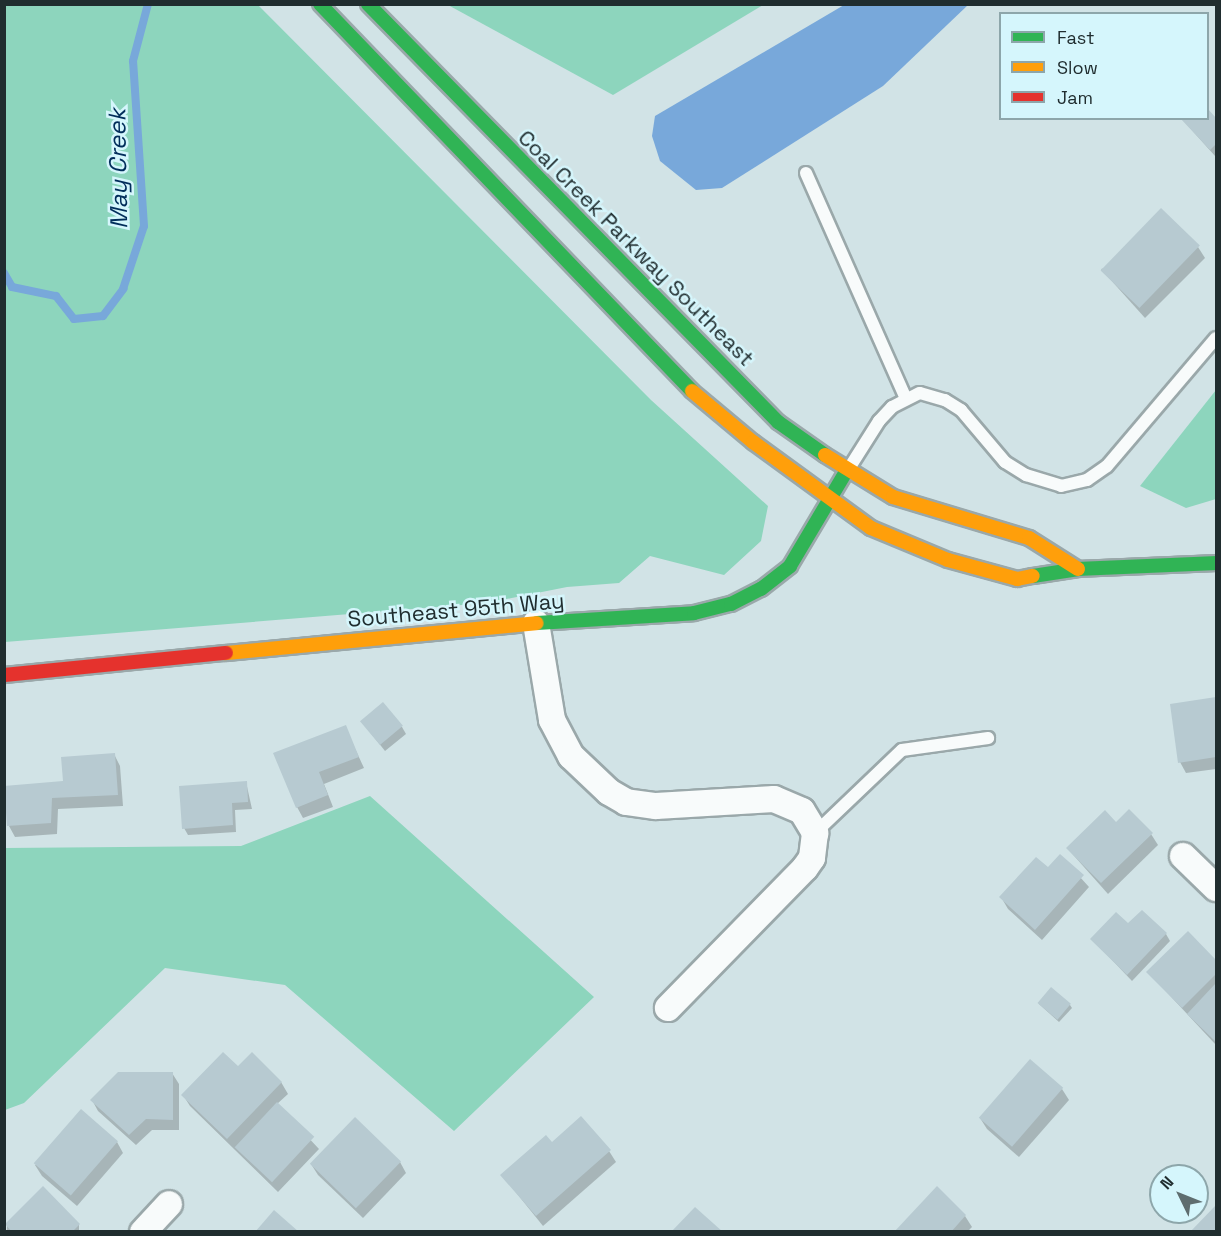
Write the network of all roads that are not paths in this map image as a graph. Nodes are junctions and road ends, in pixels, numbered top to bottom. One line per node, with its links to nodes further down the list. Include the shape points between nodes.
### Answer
1 (320, 4): 7 (main road, via 649,350 744,434)
2 (368, 4): 6 (main road, Coal Creek Parkway Southeast, via 778,422)
3 (806, 173): 5 (lane)
4 (1216, 338): 5 (lane, via 1107,466 1087,480 1061,486 1043,483 1005,462 975,424 945,400 920,393)
5 (906, 399): 6 (lane, via 879,421)
6 (847, 471): 7 (main road, Southeast 95th Way); 9 (main road, Coal Creek Parkway Southeast, via 893,497 1029,538)
7 (830, 500): 9 (main road, via 871,528 948,560 1017,579); 10 (main road, Southeast 95th Way, via 790,566 762,589 731,604 694,613)
8 (1216, 563): 9 (main road)
9 (1078, 569)
10 (536, 623): 11 (main road, Southeast 95th Way); 13 (street, via 552,720 571,756 609,792 626,802 656,806 774,799 802,811)
11 (4, 675)
12 (988, 738): 13 (lane, via 902,750)
13 (815, 833): 16 (street, via 812,858 805,868)
14 (1183, 856): 15 (street)
15 (1216, 888)
16 (668, 1008)
17 (169, 1204): 18 (street)
18 (143, 1232)

